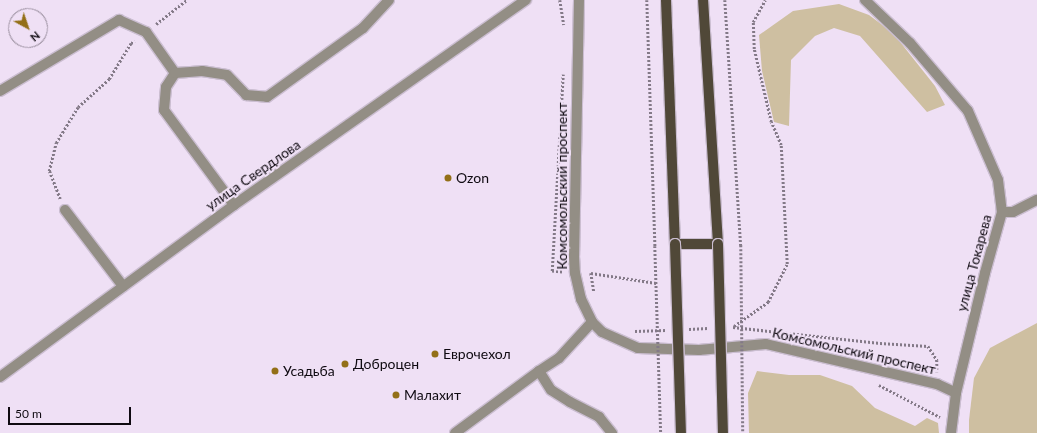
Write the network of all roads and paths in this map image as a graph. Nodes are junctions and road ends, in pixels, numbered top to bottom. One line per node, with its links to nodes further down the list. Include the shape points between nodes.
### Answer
1 (187, 0): 12 (path)
2 (389, 0): 14 (street, via 363,28 267,97 246,95 227,75 202,71)
3 (526, 0): 17 (street, улица Свердлова)
4 (560, 0): 13 (path)
5 (579, 0): 27 (street, Комсомольский проспект, via 574,256 581,299)
6 (647, 0): 24 (path, bridge)
7 (666, 0): 20 (main road)
8 (703, 0): 21 (main road)
9 (725, 0): 51 (path, bridge, via 741,244)
10 (765, 0): 29 (path, via 753,22 754,48 771,122 781,145 787,264 768,302)
11 (865, 0): 19 (street, улица Токарева, via 910,43 968,112 998,180)
12 (146, 32): 14 (street); 15 (street, via 120,20); 18 (path, via 131,43 109,79 78,107 56,143 50,171)
13 (565, 32)
14 (175, 73): 17 (street, via 166,87 164,110)
15 (0, 91)
16 (1037, 200): 19 (street, via 1013,212)
17 (234, 205): 25 (street, улица Свердлова)
18 (65, 210): 25 (street)
19 (1002, 212): 44 (street, улица Токарева)
20 (675, 244): 21 (main road); 49 (main road, bridge)
21 (718, 244): 50 (main road, bridge)
22 (591, 272): 26 (path)
23 (600, 273): 24 (path)
24 (656, 283): 48 (path, bridge)
25 (123, 286): 42 (street, улица Свердлова)
26 (594, 293)
27 (592, 322): 36 (street, Комсомольский проспект, via 602,332); 41 (street, via 559,358)
28 (726, 327): 29 (path)
29 (734, 327): 35 (path)
30 (628, 328): 34 (path)
31 (711, 328): 32 (path)
32 (688, 329)
33 (673, 330): 34 (path)
34 (635, 331): 36 (path)
35 (928, 346)
36 (638, 348): 44 (street, Комсомольский проспект, via 699,350 766,344 938,384)
37 (739, 358): 38 (path)
38 (747, 358)
39 (652, 360): 40 (path)
40 (660, 360)
41 (539, 371): 46 (street); 47 (street, via 551,390 599,417)
42 (0, 377)
43 (879, 384): 45 (path)
44 (956, 393): 52 (street, улица Токарева)
45 (946, 420)
46 (455, 433)
47 (612, 433)
48 (661, 433)
49 (681, 433)
50 (723, 433)
51 (743, 433)
52 (950, 433)

